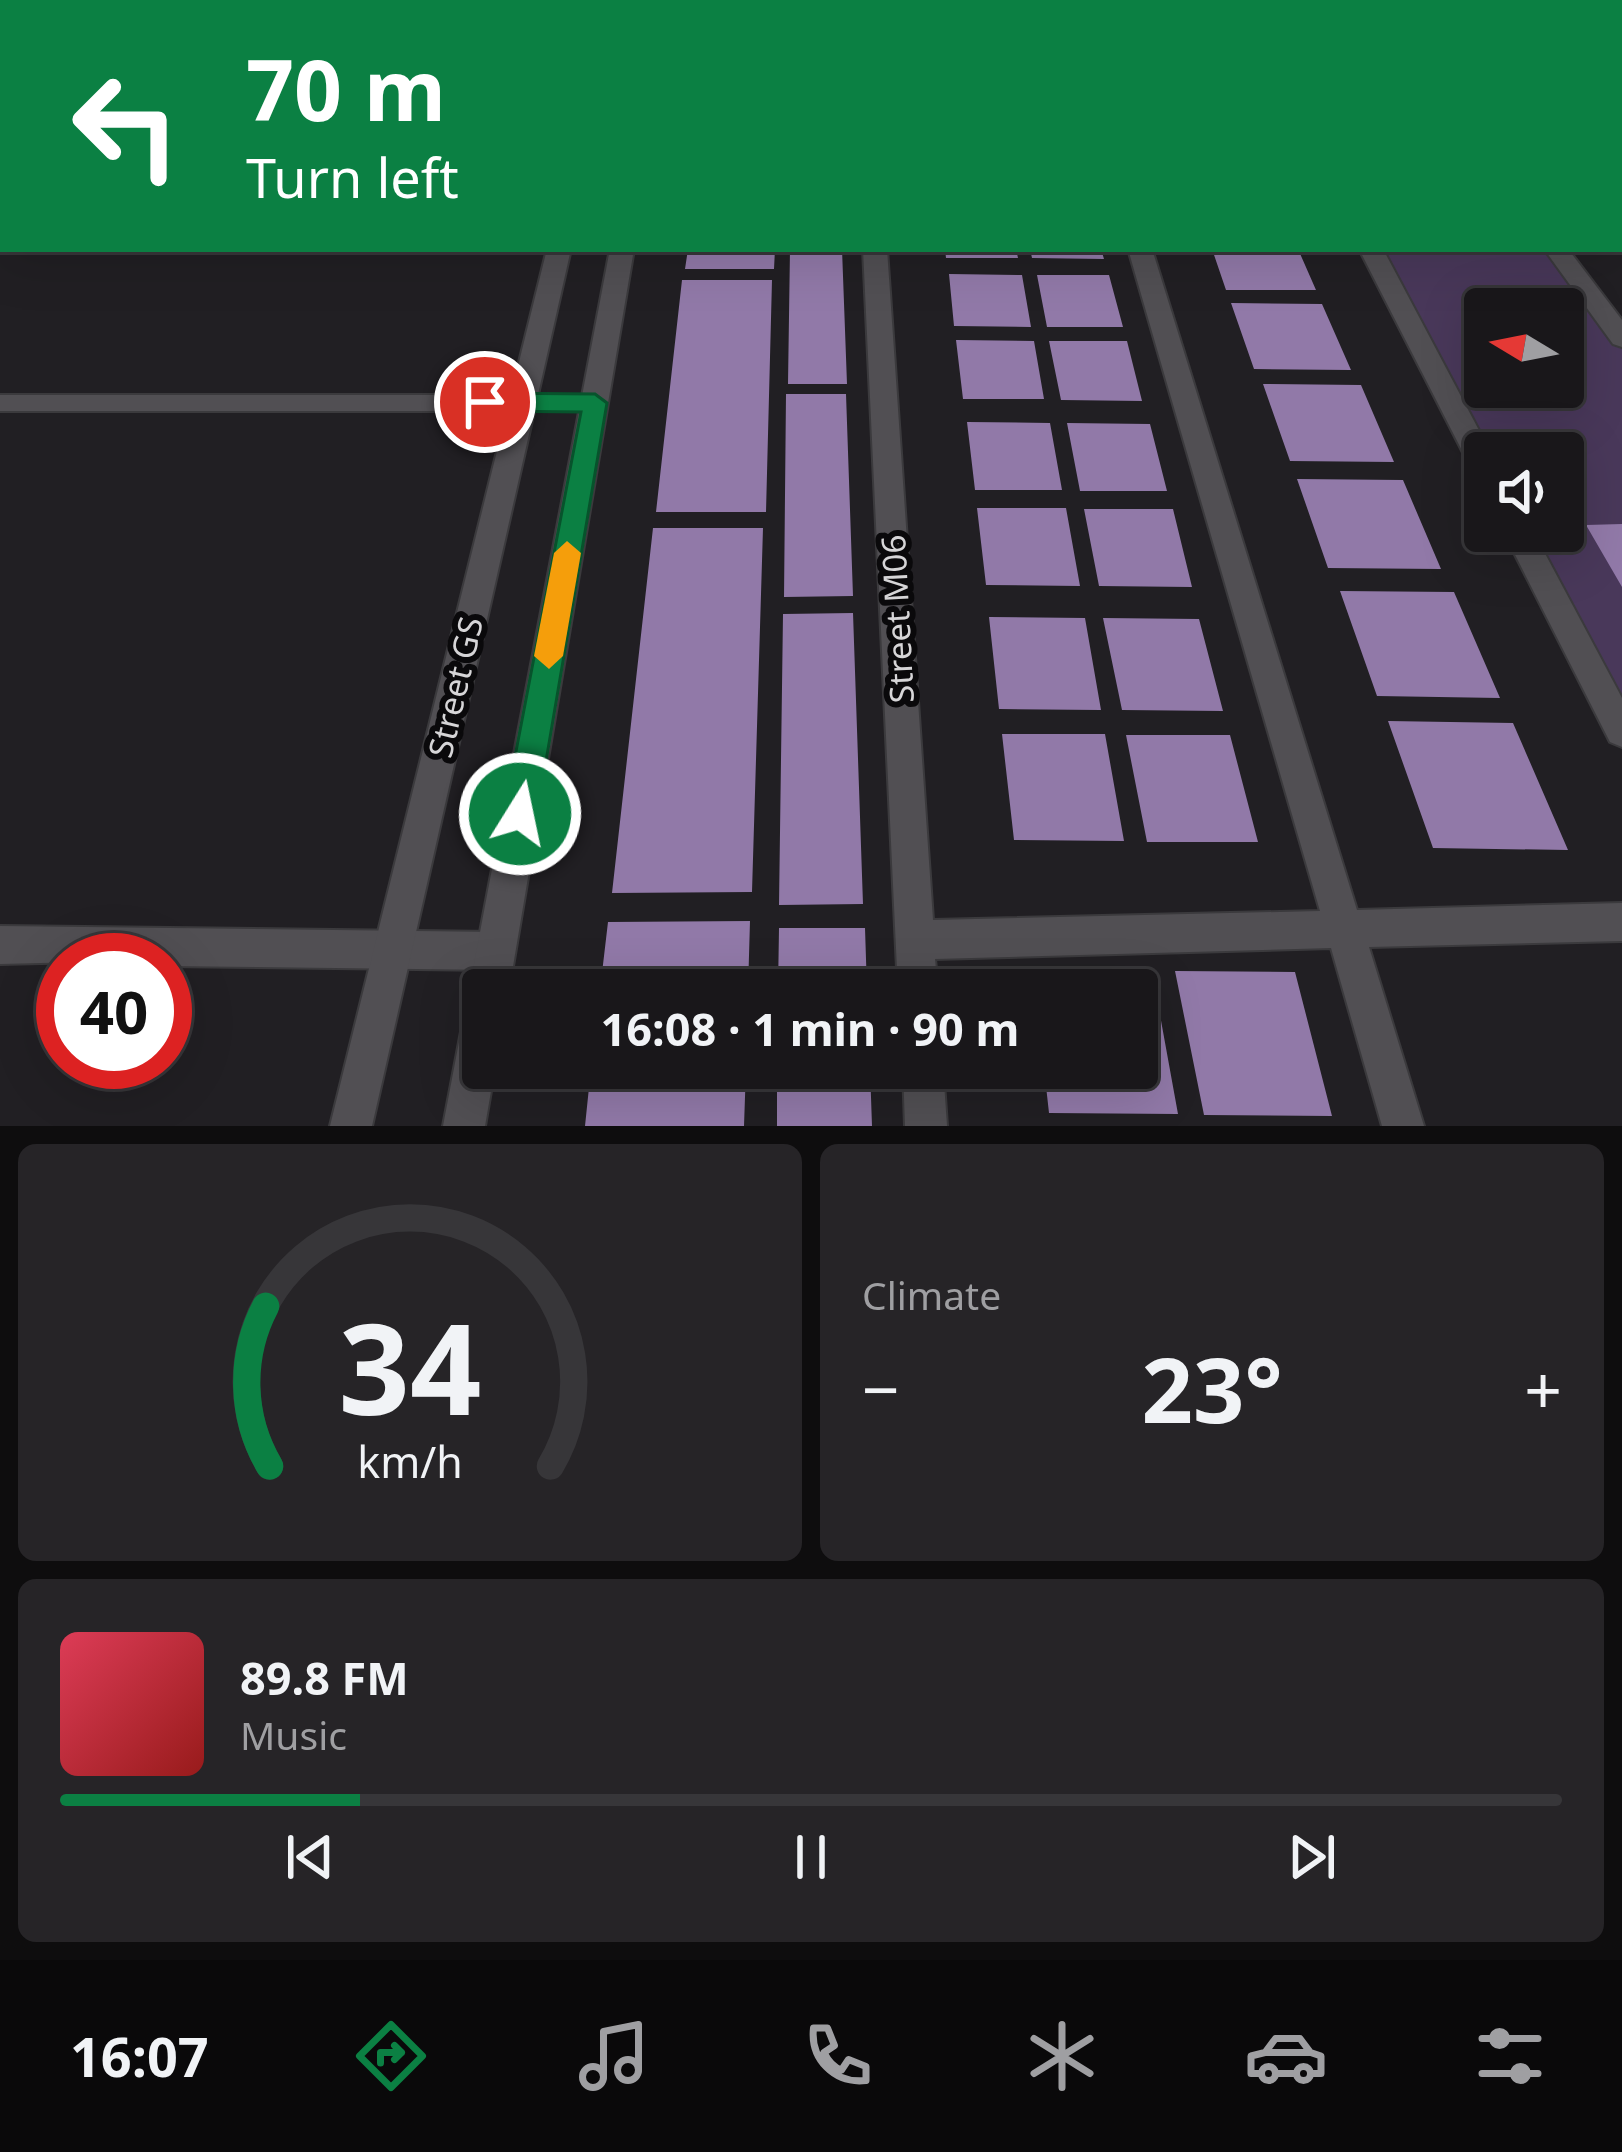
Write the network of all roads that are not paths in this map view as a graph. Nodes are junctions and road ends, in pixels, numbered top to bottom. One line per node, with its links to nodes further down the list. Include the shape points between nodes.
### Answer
1 (558, 252): 9 (street, Street GS)
2 (621, 252): 10 (street)
3 (875, 252): 16 (street, Street M06)
4 (1141, 252): 15 (street)
5 (1373, 252): 11 (street)
6 (1558, 252): 7 (street)
7 (1622, 338)
8 (0, 403): 9 (lane)
9 (522, 403): 10 (lane); 18 (street, Street GS)
10 (595, 403): 19 (street)
11 (1466, 432)
12 (1529, 552): 13 (street)
13 (1622, 731)
14 (1622, 922): 15 (street)
15 (1344, 929): 16 (street); 27 (street)
16 (915, 940): 21 (street, Street M06)
17 (0, 945): 18 (street)
18 (392, 950): 19 (street); 24 (street, Street GS)
19 (496, 951): 20 (street)
20 (493, 969)
21 (917, 969)
22 (471, 1089): 25 (street)
23 (924, 1089): 26 (street)
24 (351, 1126)
25 (464, 1126)
26 (926, 1126)
27 (1403, 1126)

